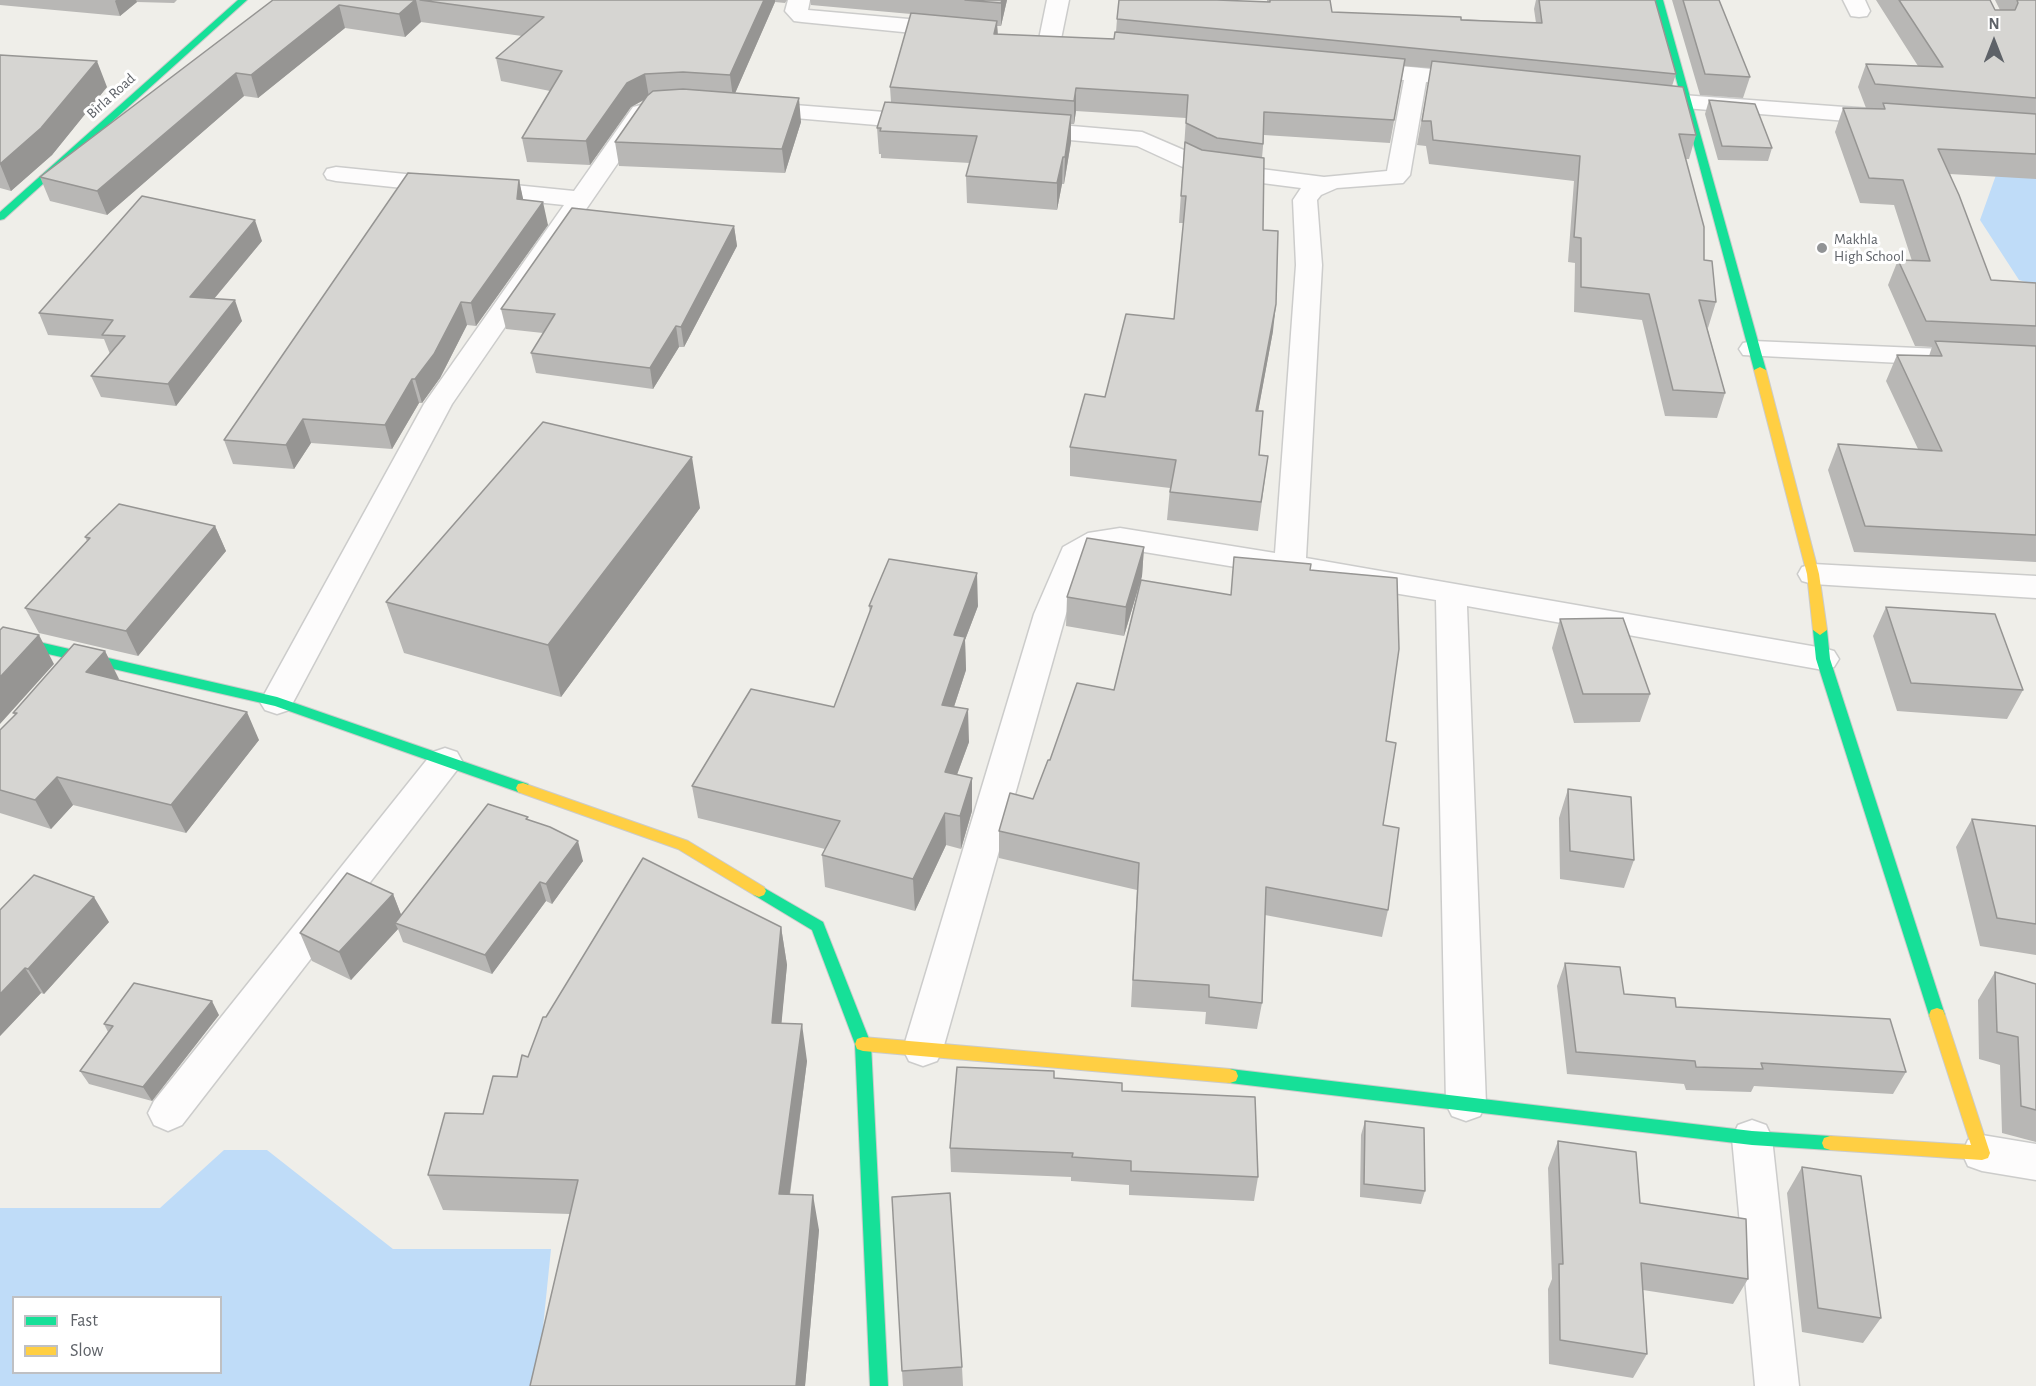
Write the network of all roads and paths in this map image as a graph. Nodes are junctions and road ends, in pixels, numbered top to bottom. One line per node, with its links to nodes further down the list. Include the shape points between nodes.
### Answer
1 (243, 0): 22 (street, Birla Road)
2 (799, 0): 5 (street, via 796,11 802,16)
3 (1058, 0): 7 (street)
4 (1653, 6): 14 (street)
5 (979, 33)
6 (1026, 37): 7 (street)
7 (1050, 39): 8 (street)
8 (1073, 42)
9 (1340, 67): 10 (street)
10 (1416, 74): 11 (street); 20 (street, via 1398,175)
11 (1499, 83)
12 (1628, 97): 14 (street)
13 (666, 103): 21 (street, via 650,106 641,113)
14 (1688, 103): 16 (street); 23 (street)
15 (734, 107): 17 (street)
16 (1908, 119)
17 (949, 123)
18 (997, 127): 20 (street, via 1128,137 1151,142 1209,170)
19 (336, 174): 21 (street)
20 (1324, 184): 25 (street, via 1312,190 1305,200 1309,265)
21 (581, 199): 33 (street, via 438,405)
22 (0, 218)
23 (1753, 349): 24 (street); 26 (street)
24 (1965, 358)
25 (1290, 565): 28 (street); 36 (street, via 1120,538 1099,540 1074,554 1050,614)
26 (1813, 574): 27 (street); 31 (street)
27 (2036, 587)
28 (1451, 592): 31 (street); 37 (street)
29 (0, 638): 30 (street)
30 (81, 657): 32 (street); 33 (street)
31 (1823, 659): 40 (street)
32 (59, 682)
33 (276, 702): 34 (street)
34 (445, 761): 35 (street, via 683,845 818,926); 38 (street)
35 (863, 1044): 36 (street); 42 (street)
36 (923, 1049): 37 (street, via 1225,1075)
37 (1466, 1104): 39 (street)
38 (168, 1113)
39 (1752, 1138): 40 (street); 43 (street)
40 (1982, 1153): 41 (street)
41 (2036, 1162)
42 (879, 1386)
43 (1777, 1386)

